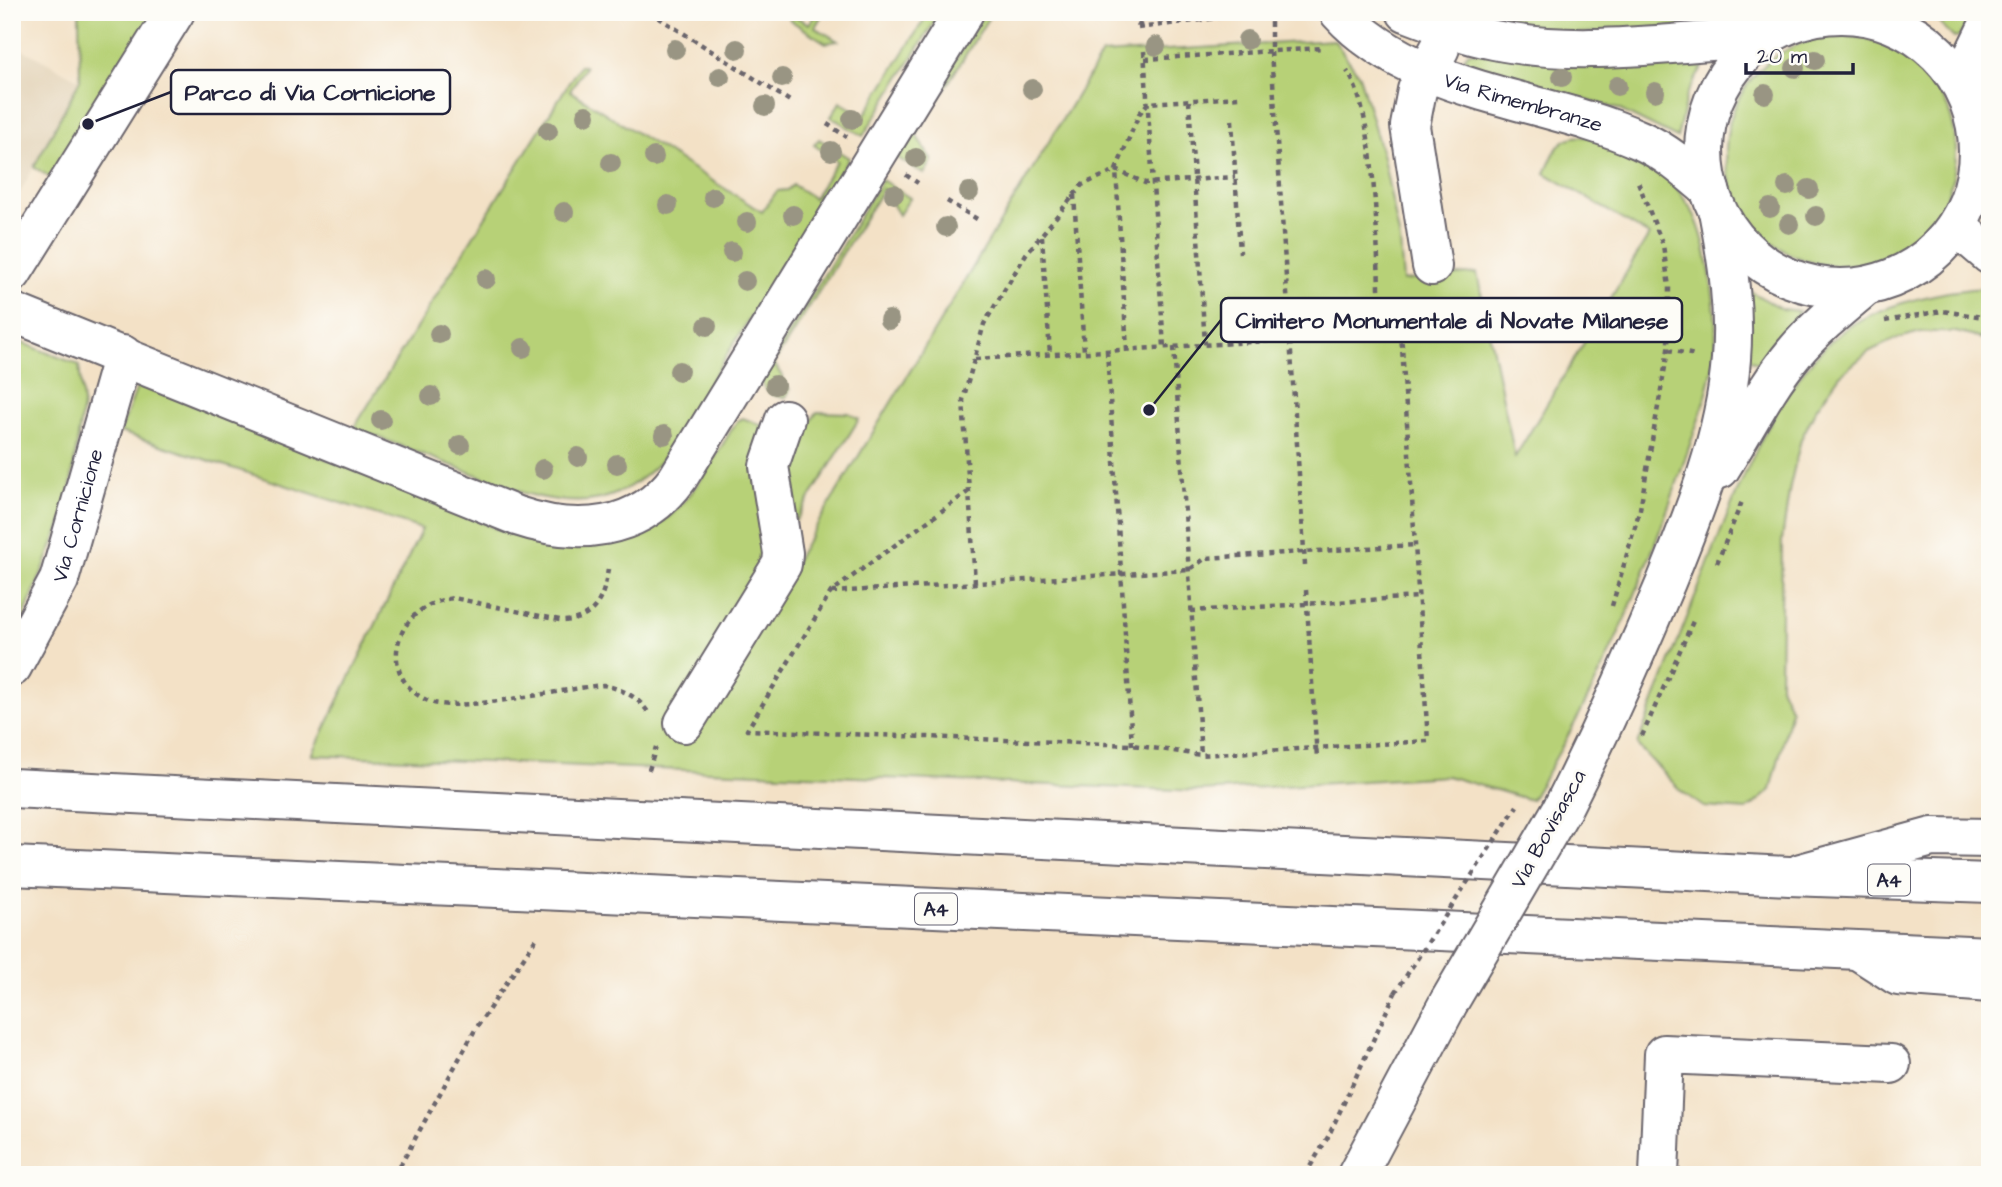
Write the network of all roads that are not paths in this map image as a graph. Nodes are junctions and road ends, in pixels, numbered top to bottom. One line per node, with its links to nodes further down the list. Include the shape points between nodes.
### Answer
1 (175, 12): 16 (main road)
2 (964, 12): 19 (main road, via 709,430 667,494 642,513 596,527 540,524)
3 (1406, 12): 6 (main road)
4 (1866, 13): 8 (main road, via 1815,16); 10 (main road, via 1921,40 1946,62)
5 (1990, 22): 10 (main road, via 1967,69)
6 (1450, 29): 8 (main road, via 1496,40 1561,46); 9 (main road)
7 (1335, 30): 9 (main road, Via Rimembranze)
8 (1762, 38): 12 (main road, Via Bovisasca, via 1737,61 1718,90 1707,122 1704,156)
9 (1427, 72): 12 (main road, Via Rimembranze, via 1615,129 1672,158); 15 (main road, via 1417,90 1410,126)
10 (1965, 90): 11 (main road)
11 (1984, 162): 13 (main road)
12 (1714, 200): 17 (main road, via 1746,249 1784,275 1824,286); 21 (main road, Via Bovisasca, via 1731,282 1731,362 1721,423)
13 (1956, 226): 14 (main road); 17 (main road, via 1939,248 1917,265)
14 (1990, 255)
15 (1432, 266)
16 (12, 273)
17 (1866, 286): 21 (main road, Via Bovisasca, via 1822,323 1773,380)
18 (12, 312): 19 (main road)
19 (123, 355): 22 (main road, Via Cornicione, via 59,580)
20 (785, 419): 23 (main road, via 769,466 782,564)
21 (1699, 500): 33 (main road, Via Bovisasca, bridge, via 1616,702 1562,809)
22 (12, 667)
23 (664, 726)
24 (12, 788): 27 (main road, A4)
25 (1990, 838): 27 (main road, via 1932,837)
26 (12, 866): 29 (main road, A4)
27 (1788, 876): 28 (main road, A4)
28 (1990, 883)
29 (1859, 951): 30 (main road, A4); 31 (main road, via 1898,976)
30 (1990, 956)
31 (1990, 983)
32 (1891, 1064): 35 (main road, via 1664,1054)
33 (1363, 1160): 34 (main road, Via Bovisasca)
34 (1346, 1175)
35 (1659, 1175)

